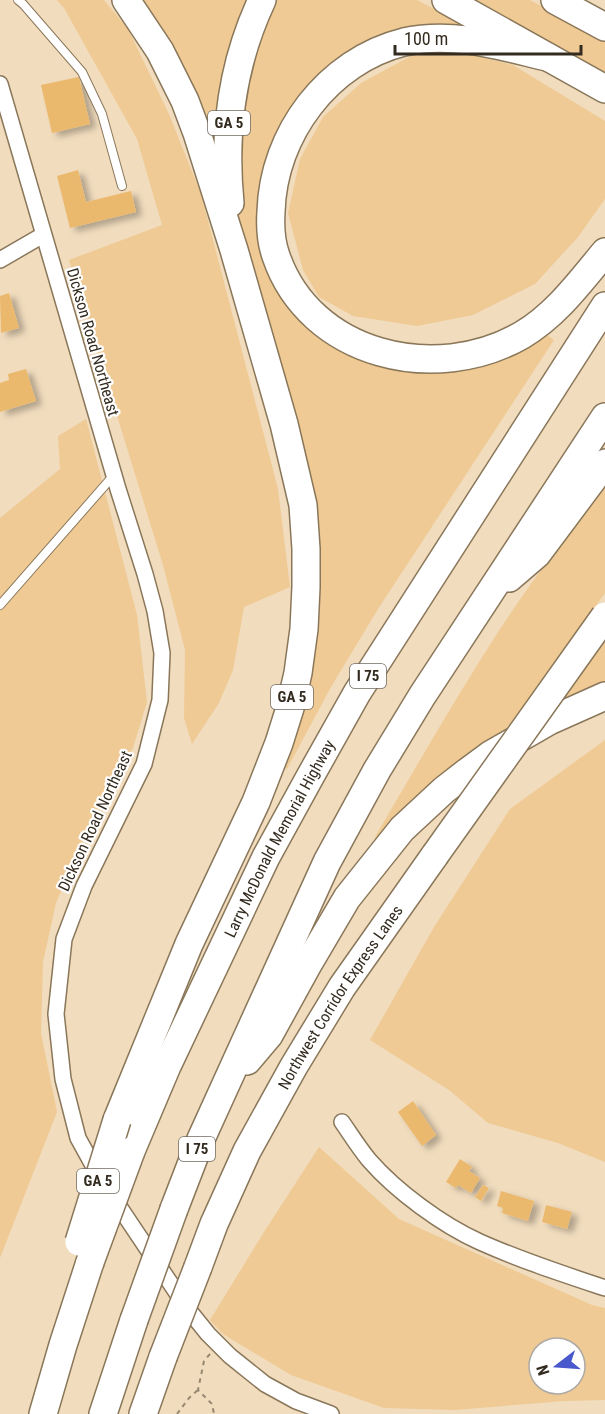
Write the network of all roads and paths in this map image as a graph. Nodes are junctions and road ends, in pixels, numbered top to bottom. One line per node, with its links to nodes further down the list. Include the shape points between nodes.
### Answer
1 (18, 0): 10 (lane, via 82,72 102,114)
2 (126, 0): 12 (highway, via 160,51 184,101)
3 (262, 0): 12 (highway, GA 5, via 242,50 231,99 227,141)
4 (446, 0): 7 (highway)
5 (555, 0): 6 (highway)
6 (605, 27)
7 (547, 57): 9 (highway); 13 (highway, via 480,41 430,39 383,49 343,72 308,106 282,151 271,200 270,229 275,255 298,300 338,334 390,355 445,360 488,351 523,335 558,307)
8 (0, 84): 11 (street, Dickson Road Northeast)
9 (605, 89)
10 (122, 186)
11 (43, 236): 14 (street); 18 (street, Dickson Road Northeast)
12 (234, 250): 25 (highway, GA 5, bridge, via 303,506 306,587 298,673 271,766 189,944 117,1120)
13 (605, 252)
14 (0, 260)
15 (605, 306): 25 (highway, Larry McDonald Memorial Highway / I 75, bridge, via 357,693 310,775 266,857)
16 (605, 417): 19 (highway, I 75)
17 (605, 464): 19 (highway, via 537,554)
18 (114, 475): 20 (lane); 34 (street, Dickson Road Northeast, via 155,611 162,653 160,700 144,764 84,886 64,939 56,1014 63,1079 78,1138 100,1178 187,1308 230,1356 265,1383 296,1401)
19 (486, 598): 23 (highway, I 75, via 377,770 333,852)
20 (0, 605)
21 (605, 616): 31 (highway, Northwest Corridor Express Lanes, bridge, via 342,987 294,1066 247,1151 214,1224)
22 (605, 696): 23 (highway, via 549,721 490,755 402,829 348,898 269,1035)
23 (223, 1090): 30 (highway, I 75, bridge, via 174,1209)
24 (342, 1122): 26 (street, via 393,1184 452,1227 479,1242)
25 (84, 1252): 29 (highway, Larry McDonald Memorial Highway / I 75, via 72,1318)
26 (605, 1288)
27 (215, 1348): 28 (path, via 204,1361)
28 (198, 1390): 32 (path); 33 (path, via 212,1404)
29 (43, 1414)
30 (103, 1414)
31 (143, 1414)
32 (177, 1414)
33 (214, 1414)
34 (331, 1414)

